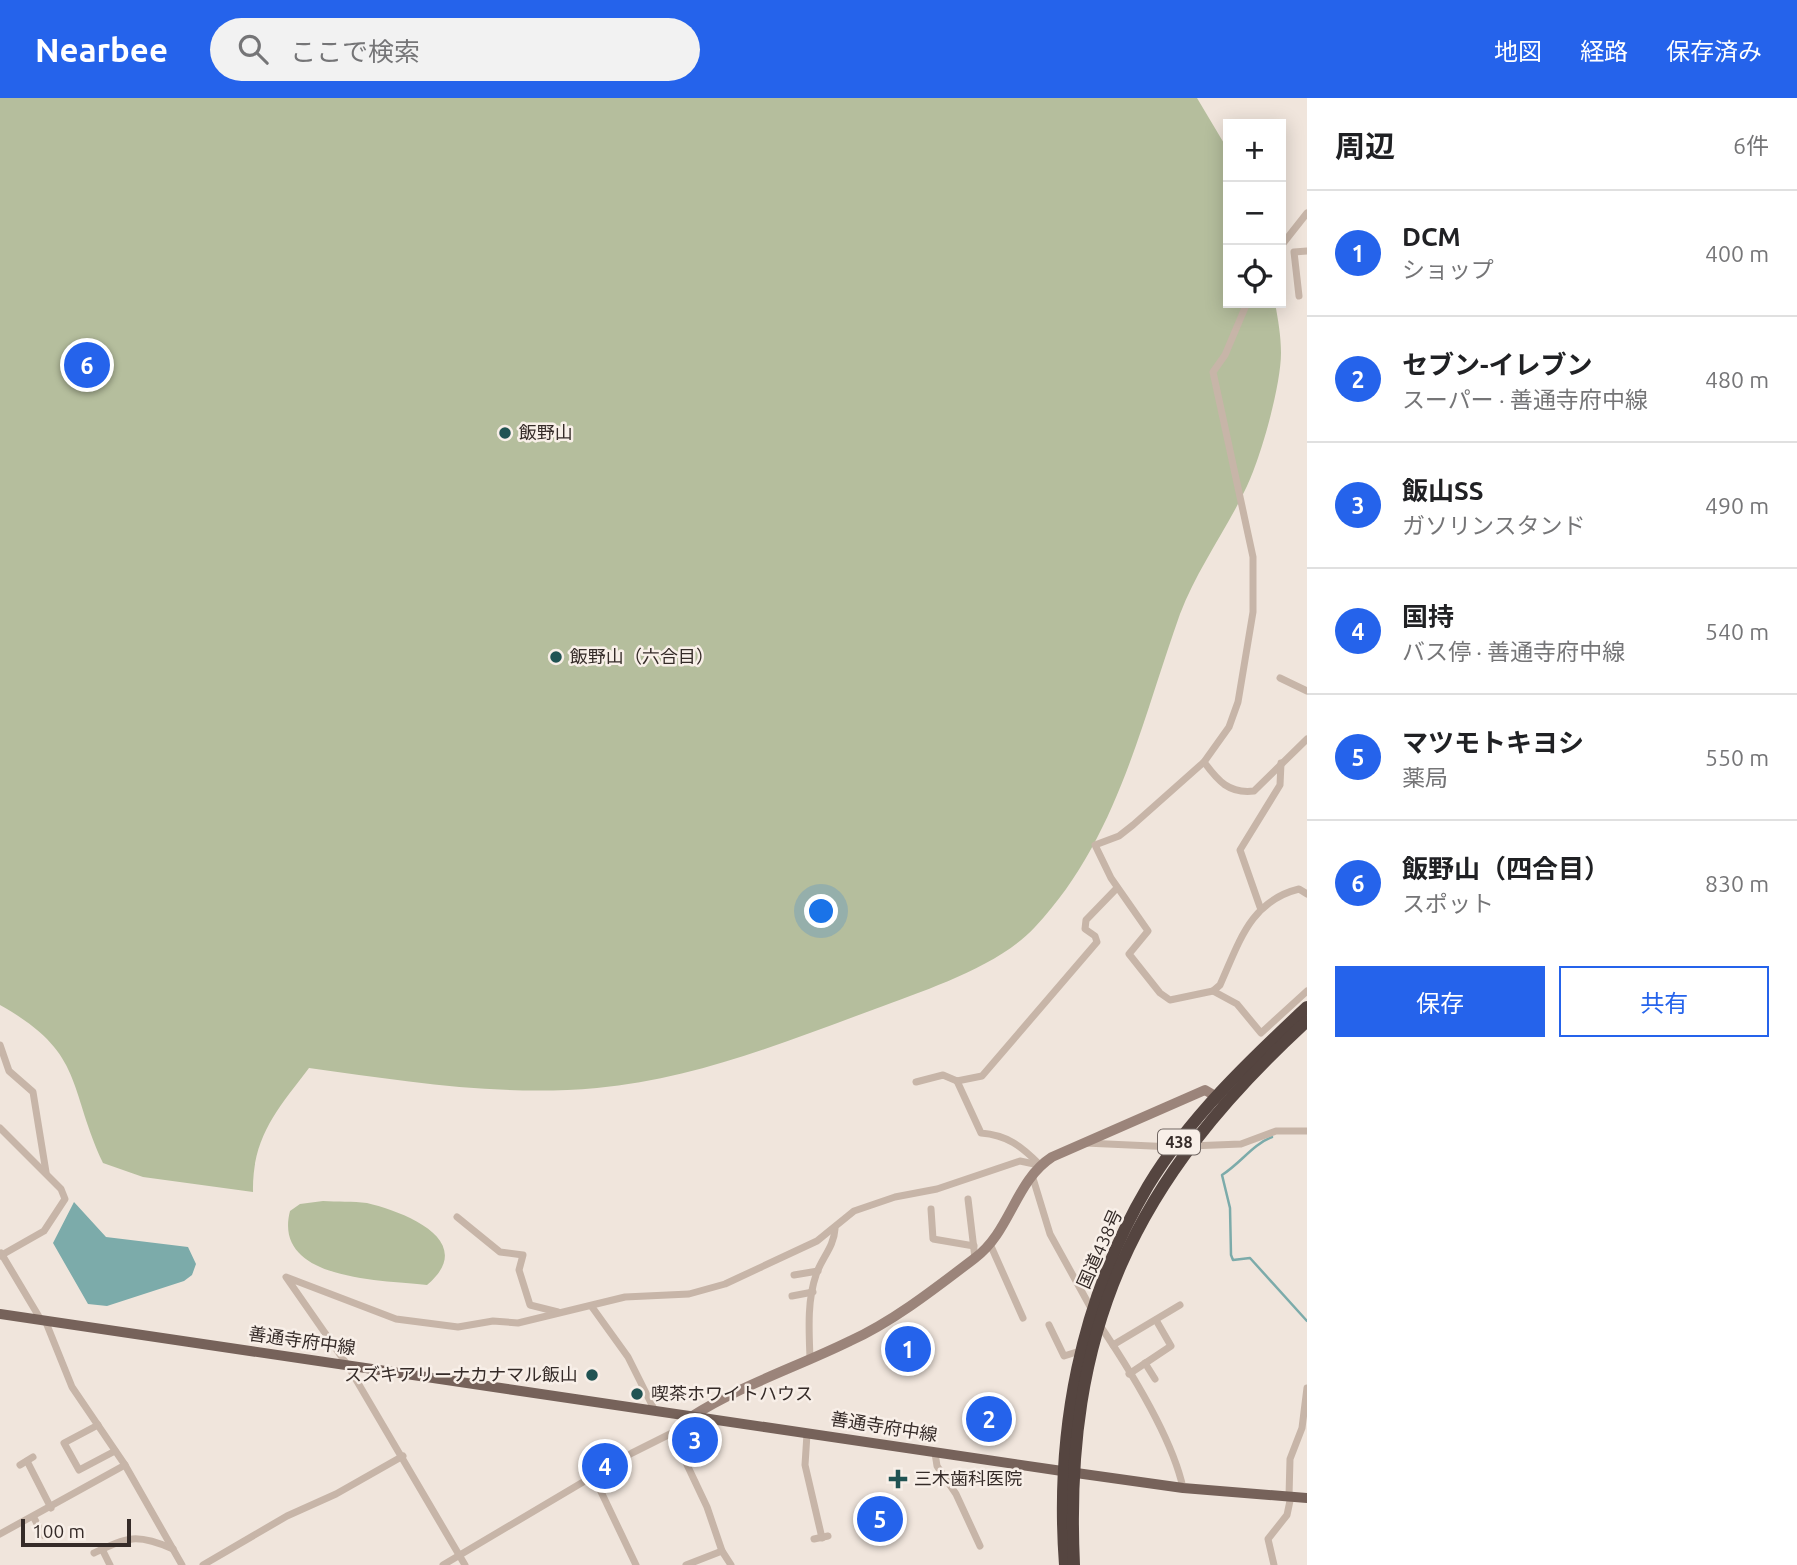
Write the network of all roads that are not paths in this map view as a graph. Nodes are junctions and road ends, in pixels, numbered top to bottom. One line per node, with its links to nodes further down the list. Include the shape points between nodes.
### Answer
1 (1306, 216): 2 (street)
2 (1282, 245)
3 (1307, 251): 4 (street, via 1294,252)
4 (1299, 296)
5 (1245, 308): 9 (street, via 1213,372 1251,541 1254,612 1238,702 1229,727)
6 (1280, 678): 7 (street)
7 (1307, 691)
8 (1307, 739): 10 (street)
9 (1205, 762): 10 (street, via 1222,784 1241,793 1254,791); 11 (street, via 1126,831 1095,845)
10 (1281, 763): 13 (street, via 1280,785 1240,850)
11 (1117, 888): 15 (street, via 1148,932 1129,954 1160,993 1170,1000); 19 (street, via 1086,920 1086,929 1097,942 982,1076)
12 (1307, 894): 13 (street, via 1299,889)
13 (1260, 907): 15 (street)
14 (1307, 990): 17 (street)
15 (1213, 991): 17 (street, via 1237,1004 1261,1032)
16 (1307, 1006): 17 (highway, 国道438号 / 438)
17 (1299, 1018): 21 (highway, 国道438号 / 438)
18 (0, 1045): 27 (street, via 14,1078 33,1092)
19 (957, 1081): 20 (street, via 943,1075); 26 (street, via 981,1133 1013,1140)
20 (916, 1082)
21 (1222, 1100): 24 (street, via 1205,1090); 25 (highway, 国道438号 / 438)
22 (0, 1128): 27 (street)
23 (1307, 1130): 25 (street, via 1276,1131 1241,1144)
24 (1084, 1143): 25 (street); 26 (street)
25 (1183, 1147): 44 (highway, 国道438号 / 438, via 1149,1185 1118,1243)
26 (1040, 1166): 28 (street); 32 (street, via 1020,1161 874,1204 853,1211)
27 (46, 1172): 35 (street, via 61,1188 62,1206 44,1231)
28 (1032, 1175): 33 (street); 44 (street, via 1050,1234)
29 (968, 1199): 34 (street)
30 (931, 1209): 34 (street, via 933,1239)
31 (457, 1217): 42 (street, via 500,1252 523,1255 519,1270 530,1305)
32 (835, 1229): 37 (street); 41 (street, via 725,1284 689,1294 625,1297)
33 (990, 1244): 36 (street); 45 (street)
34 (974, 1246): 36 (street)
35 (1, 1255): 47 (street)
36 (975, 1258): 52 (street, via 863,1334)
37 (818, 1270): 38 (street); 39 (street)
38 (794, 1275)
39 (813, 1292): 40 (street); 52 (street)
40 (792, 1296)
41 (592, 1307): 42 (street); 58 (street, via 628,1357)
42 (560, 1313): 54 (street, via 518,1323 493,1321 458,1327 413,1322 286,1277)
43 (0, 1314): 47 (main road, 善通寺府中線)
44 (1095, 1317): 50 (street); 51 (highway, 国道438号 / 438); 68 (highway, 国道438号 / 438)
45 (1023, 1318)
46 (1177, 1318): 48 (street, via 1176,1308)
47 (43, 1320): 54 (main road, 善通寺府中線); 60 (street, via 72,1387)
48 (1156, 1320): 50 (street); 53 (street, via 1171,1346)
49 (1049, 1325): 51 (street, via 1064,1356)
50 (1114, 1345): 55 (street)
51 (1080, 1351): 68 (highway, 国道438号 / 438, via 1066,1427)
52 (810, 1358): 59 (street)
53 (1145, 1363): 55 (street); 56 (street)
54 (348, 1366): 58 (main road, 善通寺府中線); 65 (street)
55 (1129, 1374): 70 (street, via 1162,1431)
56 (1155, 1379)
57 (1307, 1388): 71 (street, via 1302,1428 1290,1459)
58 (656, 1412): 59 (main road, 善通寺府中線)
59 (691, 1417): 61 (street); 62 (main road, 善通寺府中線)
60 (98, 1425): 63 (street); 63 (street, via 64,1443 79,1470)
61 (672, 1433): 69 (street, via 632,1452); 81 (street)
62 (807, 1434): 64 (main road, 善通寺府中線); 77 (street, via 805,1465)
63 (115, 1451): 67 (street)
64 (935, 1453): 68 (main road, 善通寺府中線); 78 (street, via 937,1466)
65 (403, 1456): 83 (street); 86 (street)
66 (27, 1461): 73 (street)
67 (125, 1465): 73 (street); 80 (street)
68 (1068, 1472): 70 (main road, 善通寺府中線); 92 (highway, 国道438号 / 438); 93 (highway, 国道438号 / 438)
69 (594, 1478): 83 (street); 89 (street)
70 (1183, 1488): 71 (main road, 善通寺府中線)
71 (1290, 1496): 72 (main road, 善通寺府中線); 94 (street, via 1287,1515 1268,1539)
72 (1307, 1498)
73 (51, 1508): 74 (street)
74 (34, 1518): 75 (street); 76 (street)
75 (0, 1534)
76 (43, 1535)
77 (821, 1538)
78 (980, 1546)
79 (102, 1549): 80 (street, via 127,1537); 82 (street); 84 (street)
80 (173, 1549): 85 (street)
81 (722, 1551): 90 (street); 91 (street)
82 (94, 1553)
83 (459, 1556): 87 (street); 88 (street)
84 (110, 1565)
85 (182, 1565)
86 (203, 1565)
87 (443, 1565)
88 (465, 1565)
89 (636, 1565)
90 (686, 1565)
91 (731, 1565)
92 (1065, 1565)
93 (1074, 1565)
94 (1274, 1565)

